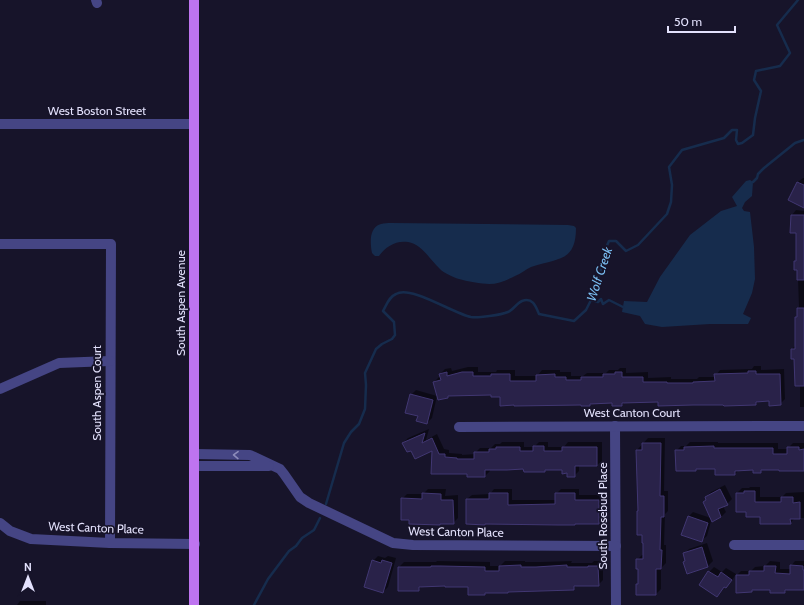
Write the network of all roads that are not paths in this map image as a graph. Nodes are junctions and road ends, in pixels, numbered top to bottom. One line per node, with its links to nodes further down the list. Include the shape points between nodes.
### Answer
1 (194, 0): 3 (main road, South Aspen Avenue)
2 (0, 124): 3 (street, West Boston Street)
3 (194, 124): 10 (main road, South Aspen Avenue)
4 (0, 244): 5 (street, South Aspen Court, via 111,244)
5 (110, 361): 6 (street, via 59,363); 14 (street, South Aspen Court)
6 (0, 389)
7 (615, 426): 8 (street, West Canton Court); 9 (street, West Canton Court); 16 (street, South Rosebud Place)
8 (804, 426)
9 (459, 427)
10 (195, 454): 11 (main road, South Aspen Avenue); 12 (street, West Canton Place, one-way to 10, via 250,455)
11 (195, 466): 12 (street); 15 (main road, South Aspen Avenue)
12 (273, 466): 16 (street, West Canton Place, via 280,469 300,496 309,503 393,543)
13 (0, 523): 14 (street, West Canton Place, via 10,531 31,539)
14 (110, 543): 15 (street, West Canton Place)
15 (195, 544): 19 (main road, South Aspen Avenue)
16 (616, 546): 20 (street, South Rosebud Place)
17 (734, 546): 18 (street)
18 (804, 546)
19 (194, 605)
20 (616, 605)

